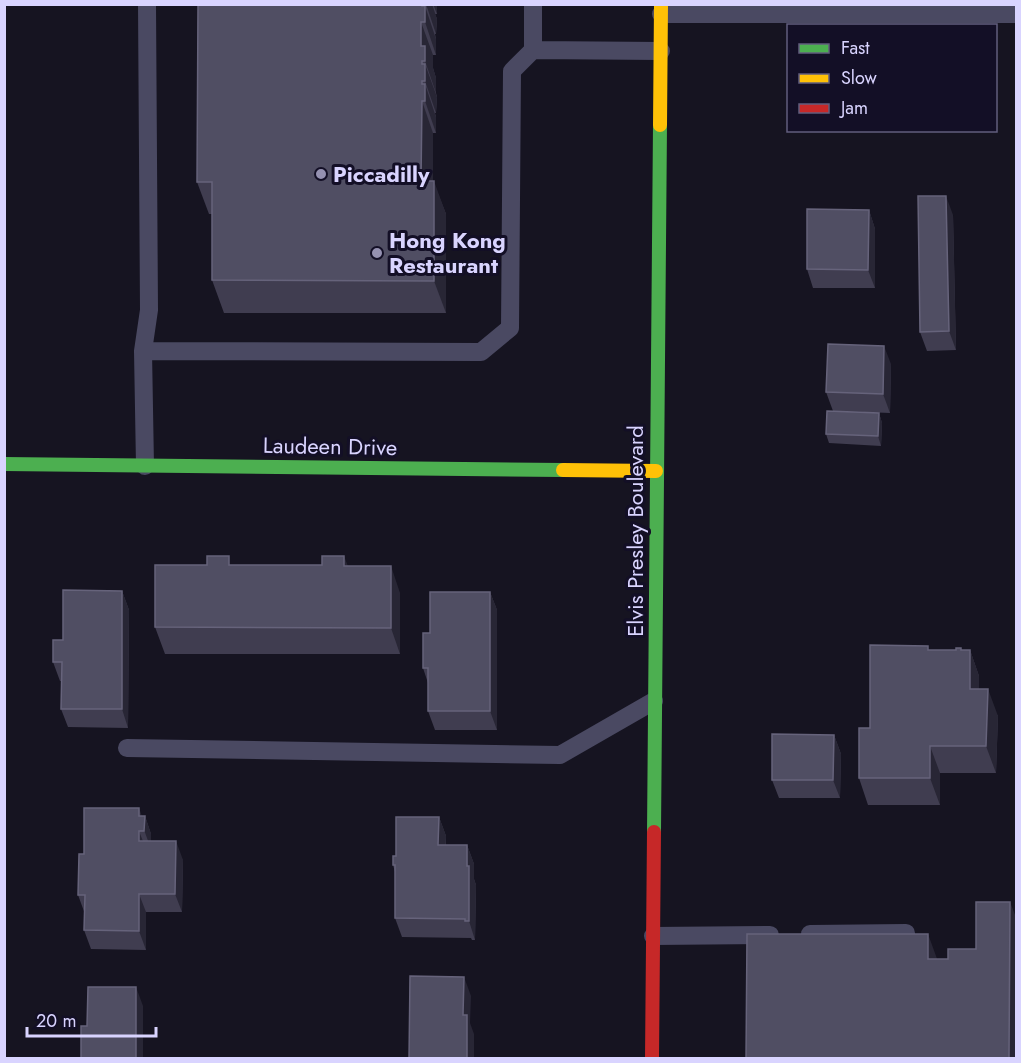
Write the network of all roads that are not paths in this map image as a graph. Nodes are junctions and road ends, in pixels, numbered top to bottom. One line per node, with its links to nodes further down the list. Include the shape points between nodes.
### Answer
1 (147, 4): 7 (lane, via 149,310)
2 (533, 4): 5 (lane)
3 (661, 9): 4 (lane); 6 (main road, Elvis Presley Boulevard)
4 (1017, 14)
5 (533, 50): 6 (lane); 7 (lane, via 512,71 510,328 481,352)
6 (661, 51): 10 (main road, Elvis Presley Boulevard)
7 (143, 351): 9 (lane)
8 (4, 464): 9 (main road, Laudeen Drive)
9 (145, 466): 10 (main road, Laudeen Drive)
10 (656, 471): 11 (main road, Elvis Presley Boulevard)
11 (654, 701): 12 (lane, via 560,755); 15 (main road, Elvis Presley Boulevard)
12 (127, 748)
13 (828, 934): 14 (lane); 16 (lane); 18 (lane, via 906,933)
14 (751, 935): 15 (lane); 17 (lane)
15 (653, 936): 19 (main road, Elvis Presley Boulevard)
16 (829, 956)
17 (751, 958)
18 (907, 967)
19 (652, 1059)

